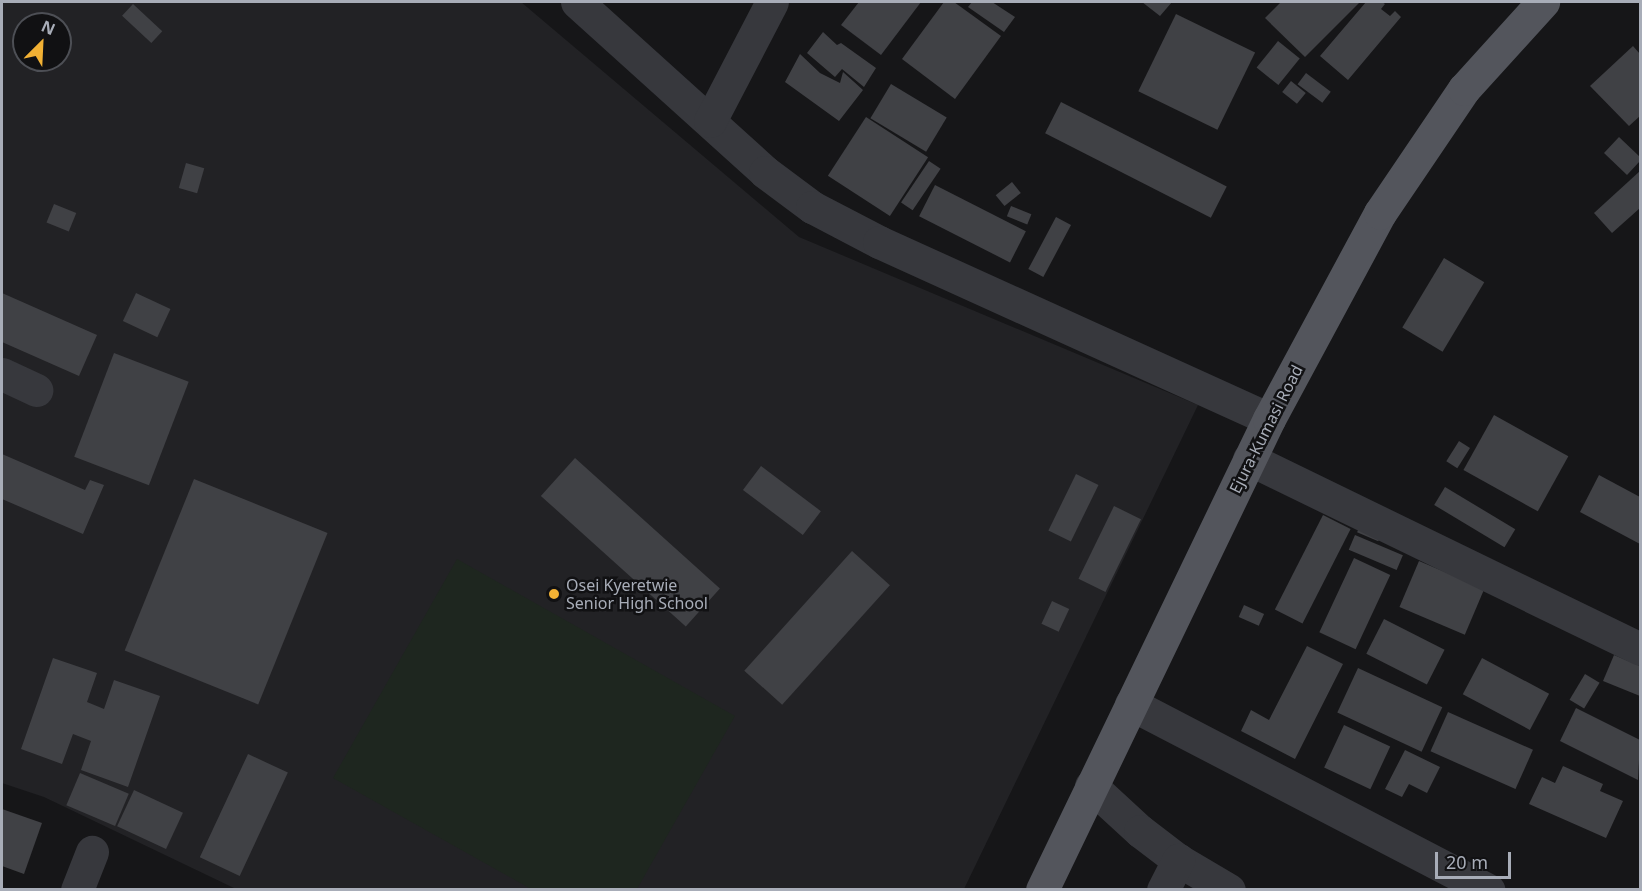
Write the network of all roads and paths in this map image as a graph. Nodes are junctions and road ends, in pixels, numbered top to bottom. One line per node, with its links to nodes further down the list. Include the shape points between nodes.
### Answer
1 (577, 2): 4 (street)
2 (772, 2): 4 (street)
3 (1543, 2): 7 (main road, Ejura-Kumasi Road, via 1464,89 1426,141 1380,213)
4 (710, 121): 7 (street, via 765,172 812,207 879,242)
5 (2, 374): 6 (street)
6 (36, 390)
7 (1269, 418): 8 (main road, Ejura-Kumasi Road)
8 (1250, 459): 9 (street); 10 (main road, Ejura-Kumasi Road)
9 (1641, 649)
10 (1131, 704): 11 (main road, Ejura-Kumasi Road); 18 (street)
11 (1091, 786): 13 (street); 15 (main road, Ejura-Kumasi Road)
12 (92, 852): 14 (street)
13 (1178, 860): 16 (street); 17 (street)
14 (77, 890)
15 (1042, 890)
16 (1163, 890)
17 (1229, 890)
18 (1488, 890)

